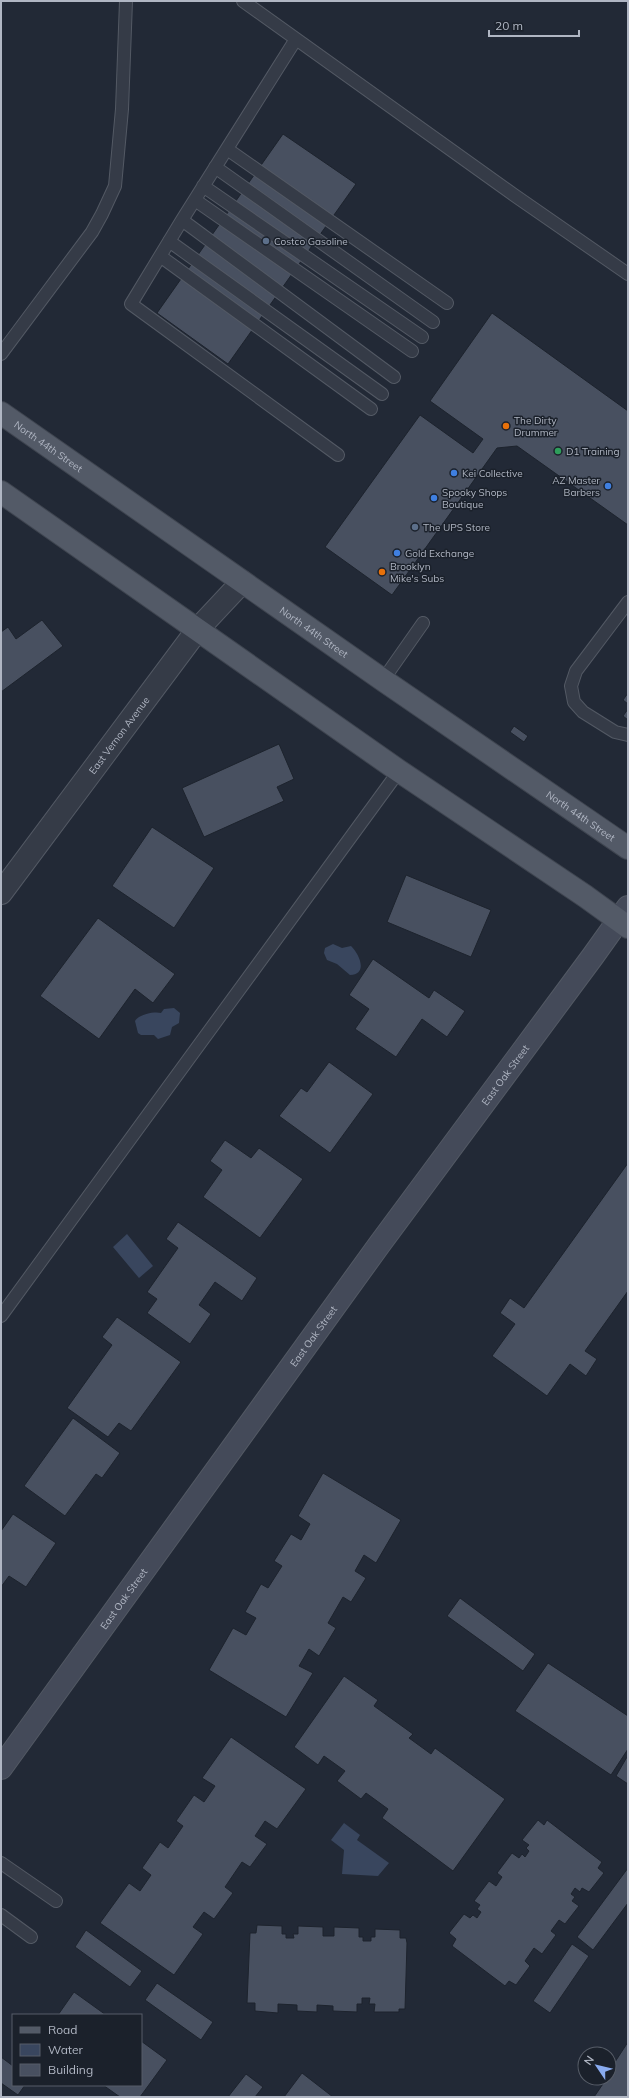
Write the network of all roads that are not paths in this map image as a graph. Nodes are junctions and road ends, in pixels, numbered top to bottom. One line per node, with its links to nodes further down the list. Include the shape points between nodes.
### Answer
1 (126, 1): 16 (lane, via 122,109 115,186 92,232)
2 (243, 1): 3 (lane)
3 (296, 39): 4 (lane); 11 (lane)
4 (227, 149): 5 (lane); 12 (lane)
5 (215, 167): 6 (lane); 13 (lane)
6 (203, 186): 7 (lane); 14 (lane)
7 (195, 200): 8 (lane); 15 (lane)
8 (182, 220): 9 (lane); 17 (lane)
9 (169, 241): 10 (lane); 18 (lane)
10 (160, 256): 19 (lane); 21 (lane, via 131,304)
11 (628, 274)
12 (447, 303)
13 (433, 322)
14 (422, 338)
15 (412, 352)
16 (1, 354)
17 (394, 377)
18 (382, 394)
19 (371, 409)
20 (1, 413): 23 (main road, North 44th Street)
21 (338, 455)
22 (1, 492): 26 (main road)
23 (242, 582): 26 (street, East Vernon Avenue); 27 (main road, North 44th Street)
24 (628, 602): 28 (lane, via 576,670 571,686 574,702 583,712 615,732)
25 (423, 623): 27 (lane)
26 (198, 628): 29 (main road); 31 (street, East Vernon Avenue)
27 (382, 680): 30 (main road, North 44th Street)
28 (628, 735)
29 (399, 771): 32 (main road); 33 (lane)
30 (628, 848)
31 (1, 894)
32 (625, 918): 34 (street, East Oak Street, via 379,1245)
33 (1, 1316)
34 (1, 1768)
35 (1, 1862): 36 (lane)
36 (56, 1901)
37 (1, 1915): 38 (lane)
38 (31, 1936)

